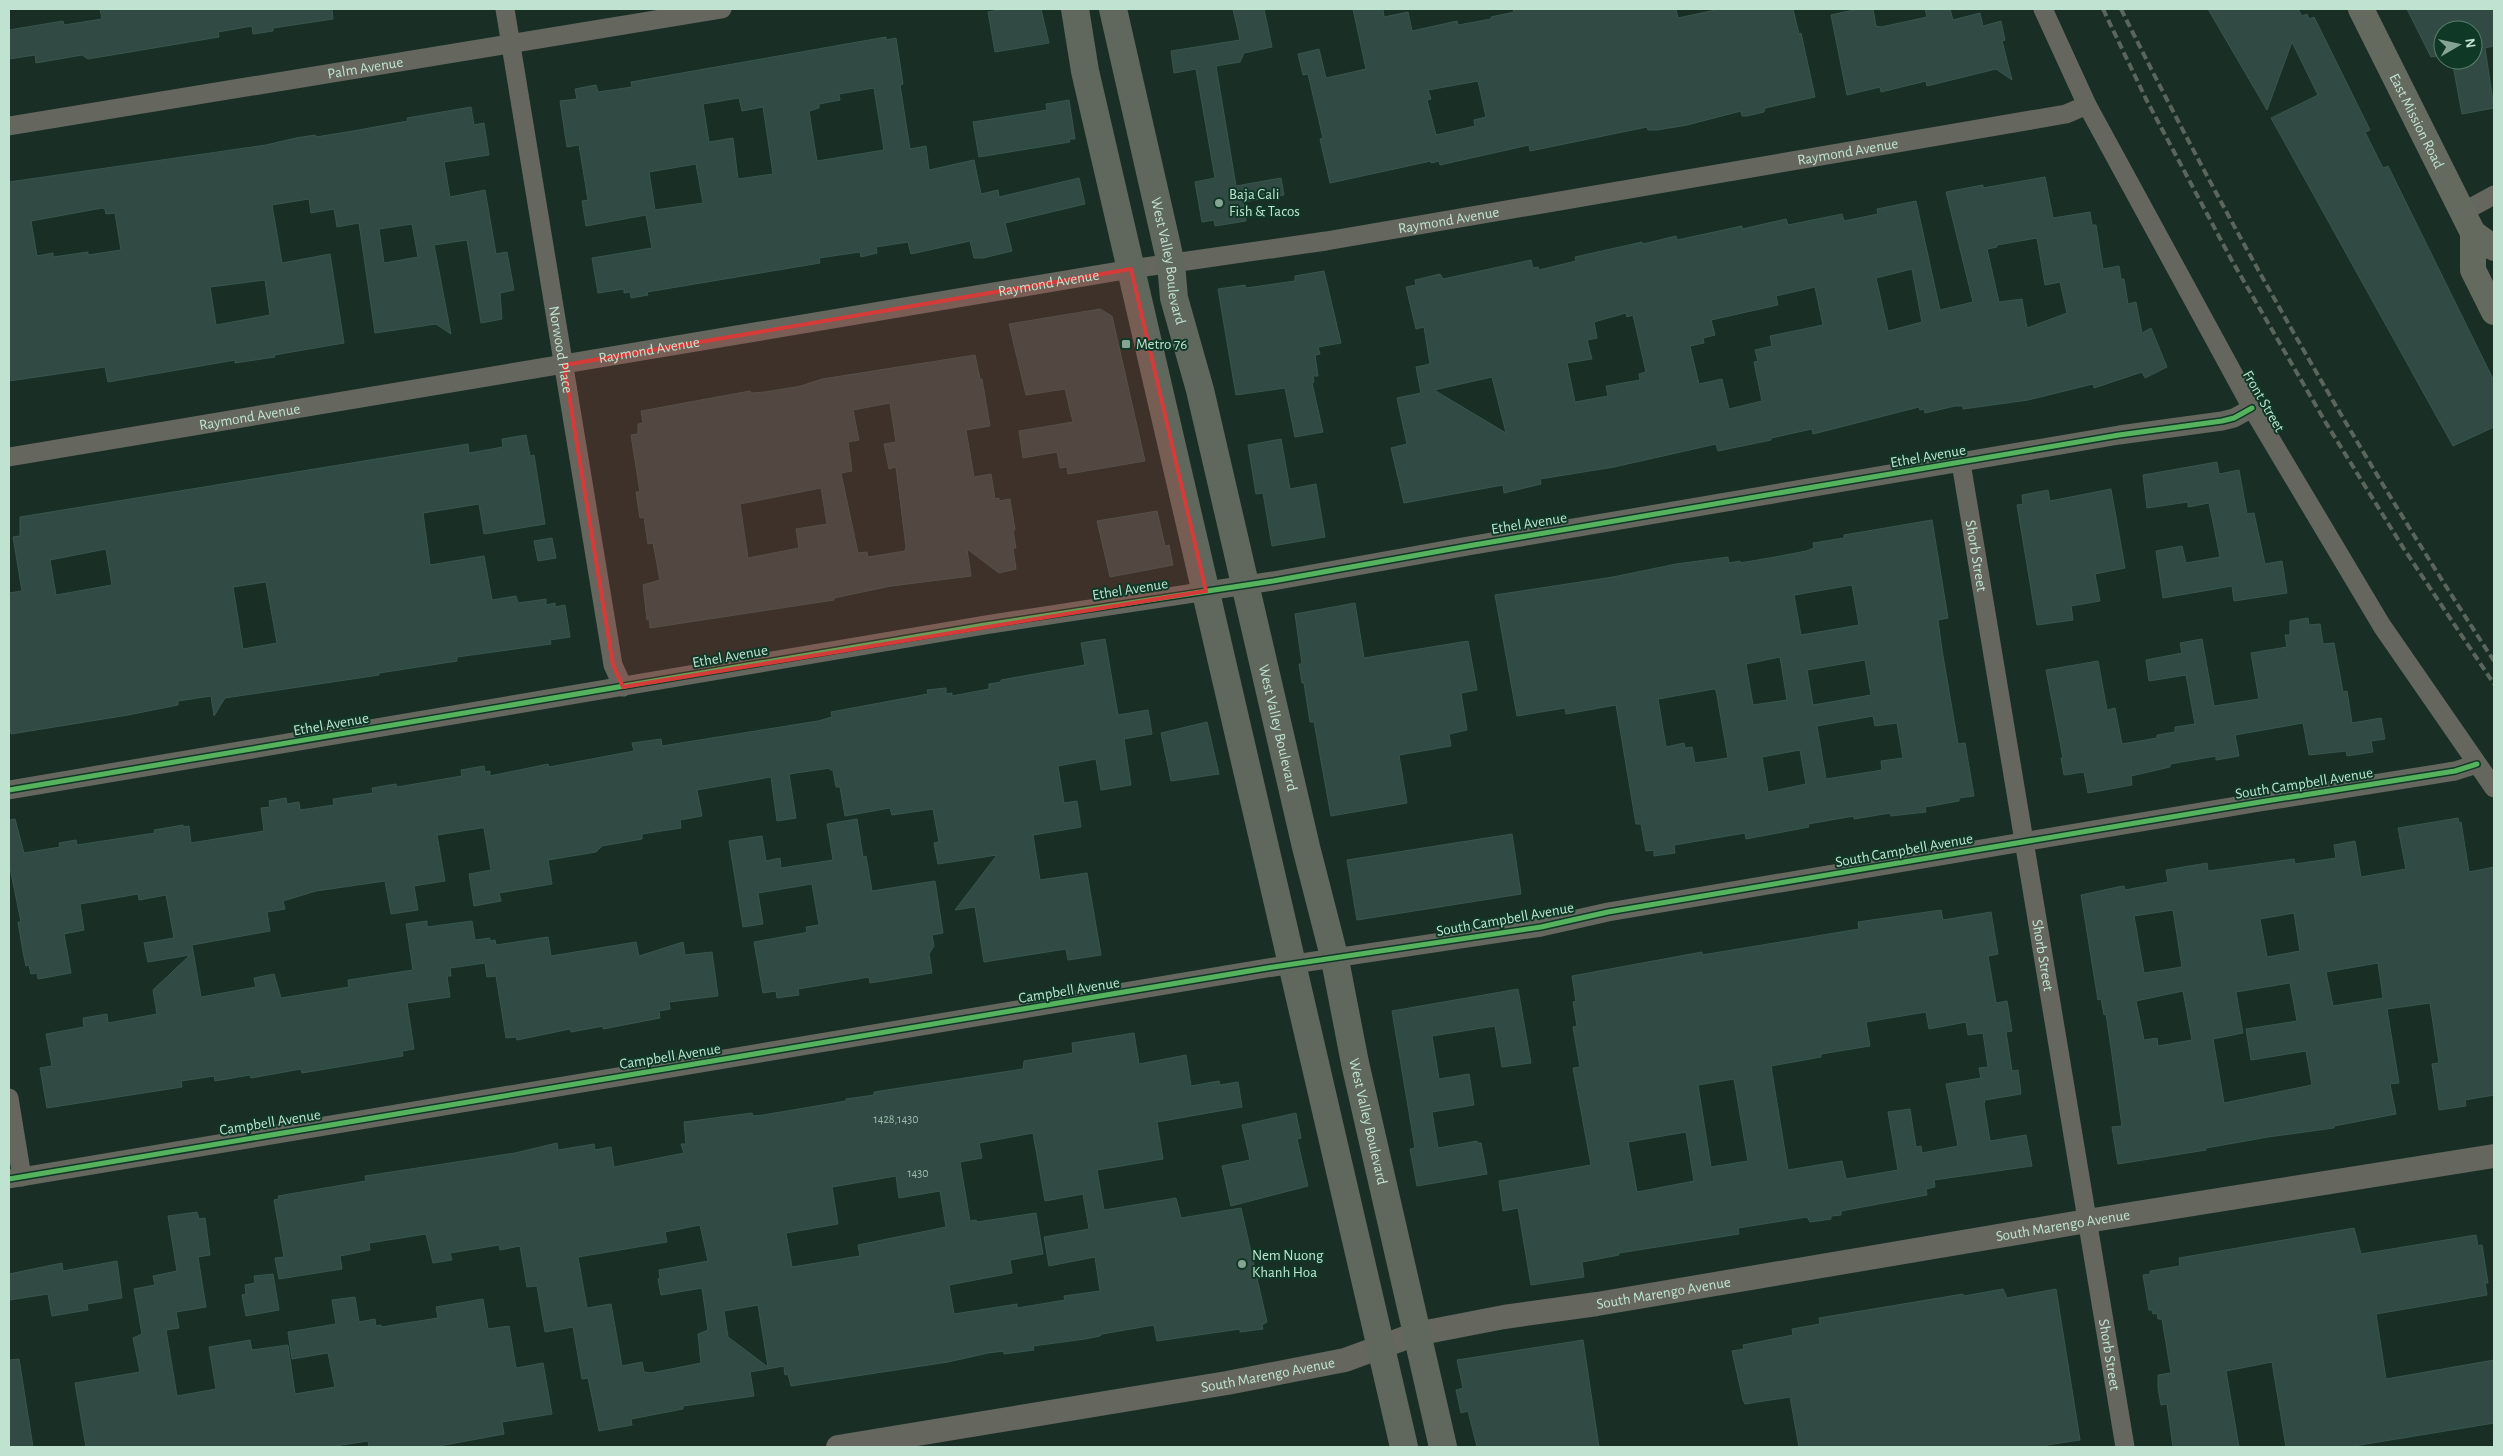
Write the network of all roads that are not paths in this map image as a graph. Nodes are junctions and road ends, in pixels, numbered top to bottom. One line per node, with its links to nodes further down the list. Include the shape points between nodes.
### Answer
1 (505, 9): 7 (street, Norwood Place)
2 (722, 9): 7 (street, Palm Avenue)
3 (1075, 9): 13 (main road)
4 (1113, 9): 12 (main road, West Valley Boulevard)
5 (2043, 9): 8 (street, Front Street)
6 (2361, 9): 11 (main road, East Mission Road)
7 (511, 43): 9 (street, Palm Avenue); 15 (street, Norwood Place)
8 (2088, 105): 12 (street, Raymond Avenue, via 2066,114 1326,241); 16 (street, Front Street)
9 (9, 126)
10 (2494, 195): 11 (street)
11 (2477, 231): 14 (main road, East Mission Road, via 2473,270)
12 (1171, 264): 13 (street, Raymond Avenue); 19 (main road, West Valley Boulevard, via 1174,298 1200,390)
13 (1131, 269): 15 (street, Raymond Avenue); 20 (main road)
14 (2494, 312)
15 (564, 365): 17 (street, Raymond Avenue); 21 (street, Norwood Place, via 613,664)
16 (2252, 408): 18 (street, Ethel Avenue, via 2234,418); 22 (street, Front Street, via 2382,626)
17 (9, 457)
18 (1961, 463): 19 (street, Ethel Avenue); 25 (street, Shorb Street)
19 (1244, 585): 20 (street, Ethel Avenue); 26 (main road, West Valley Boulevard)
20 (1206, 591): 21 (street, Ethel Avenue); 27 (main road)
21 (623, 687): 24 (street, Ethel Avenue)
22 (2477, 764): 23 (street, Front Street); 25 (street, South Campbell Avenue, via 2455,771)
23 (2494, 788)
24 (9, 790)
25 (2024, 843): 26 (street, South Campbell Avenue); 31 (street, Shorb Street)
26 (1335, 960): 27 (street, Campbell Avenue); 32 (main road, West Valley Boulevard)
27 (1292, 966): 30 (street, Campbell Avenue); 33 (main road)
28 (9, 1098): 30 (street)
29 (2494, 1156): 31 (street, South Marengo Avenue)
30 (15, 1178)
31 (2087, 1221): 32 (street, South Marengo Avenue); 37 (street, Shorb Street)
32 (1416, 1334): 33 (street, South Marengo Avenue); 36 (main road, West Valley Boulevard)
33 (1380, 1348): 34 (street, South Marengo Avenue, via 1345,1360 1227,1383); 35 (main road)
34 (838, 1447)
35 (1404, 1447)
36 (1443, 1447)
37 (2125, 1447)

